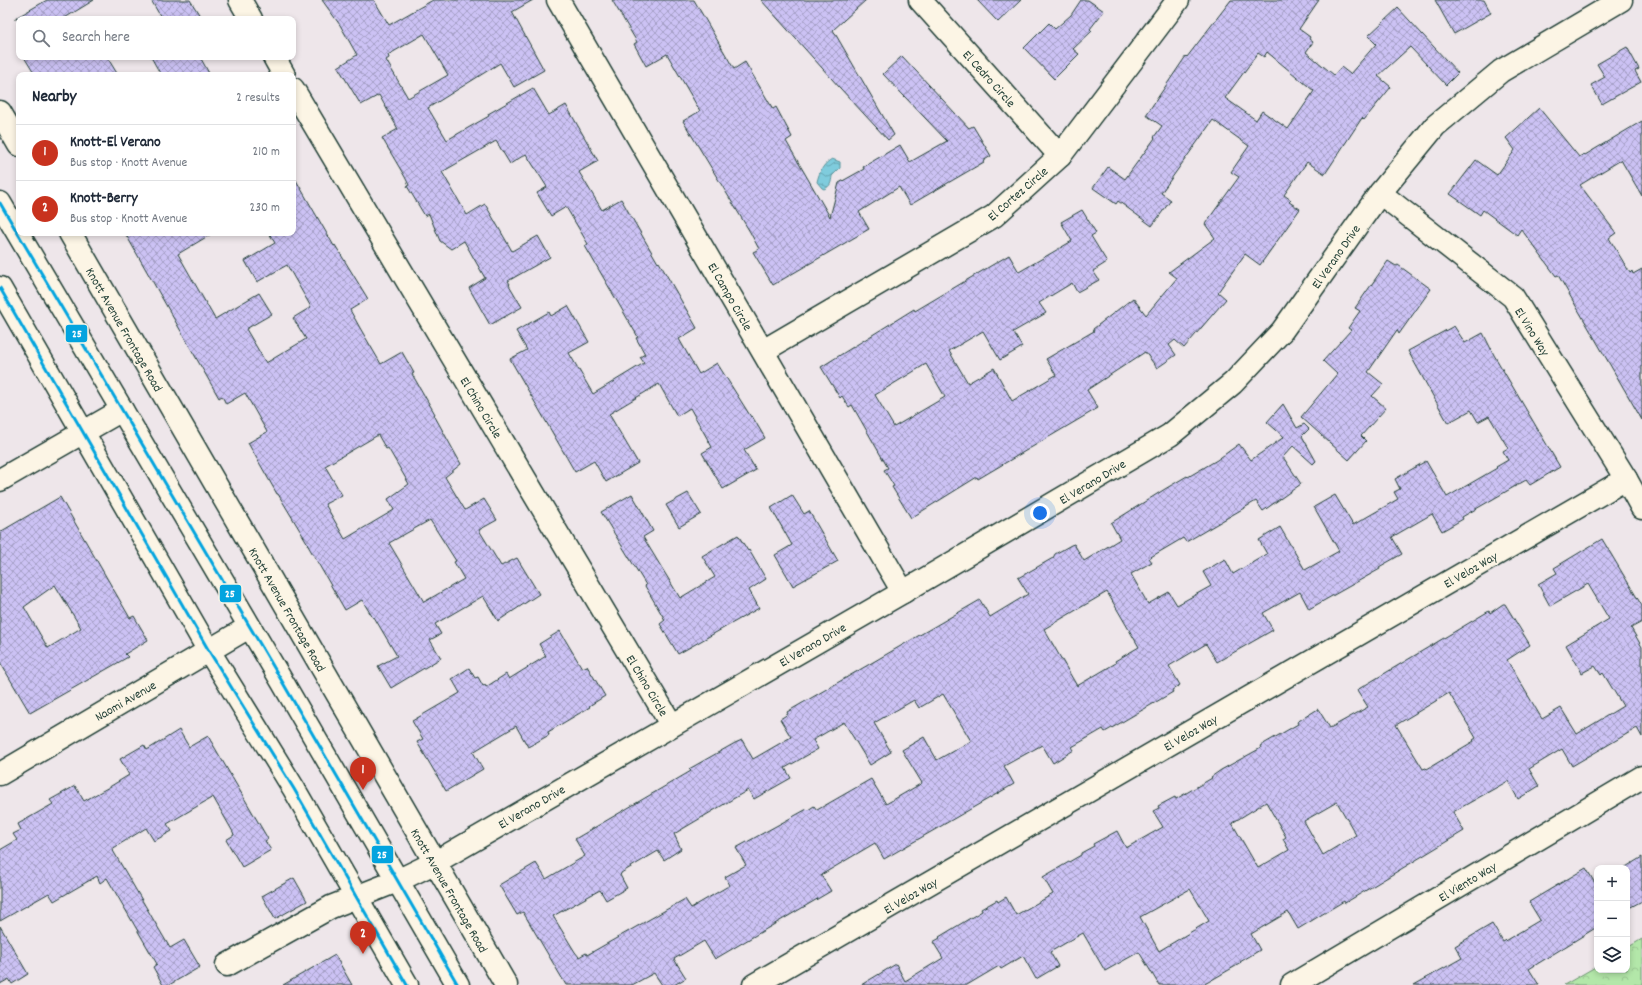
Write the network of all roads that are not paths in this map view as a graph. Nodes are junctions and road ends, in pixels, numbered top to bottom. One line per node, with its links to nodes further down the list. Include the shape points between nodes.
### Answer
1 (240, 0): 6 (street)
2 (558, 0): 19 (street, El Campo Circle)
3 (920, 0): 12 (street, El Cedro Circle)
4 (1178, 0): 12 (street, El Cortez Circle)
5 (1620, 0): 13 (street, El Verano Drive, via 1501,71 1435,126)
6 (249, 16)
7 (276, 60): 8 (street)
8 (282, 72)
9 (296, 94): 28 (street, El Chino Circle)
10 (0, 112): 11 (street)
11 (16, 140)
12 (1060, 156): 19 (street, El Cortez Circle, via 994,216)
13 (1380, 193): 22 (street, El Vino Way, via 1512,297); 25 (street, El Verano Drive, via 1282,331 1233,383 1170,435)
14 (0, 203): 15 (street)
15 (16, 230)
16 (19, 236): 20 (street)
17 (72, 236): 31 (street, Knott Avenue Frontage Road)
18 (0, 288): 21 (street)
19 (763, 351): 25 (street, El Campo Circle)
20 (122, 410): 21 (street); 26 (street)
21 (82, 432): 23 (street); 27 (street)
22 (1626, 479): 24 (street, El Vino Way); 38 (street, El Veloz Way)
23 (0, 480)
24 (1642, 508)
25 (903, 592): 28 (street, El Verano Drive)
26 (249, 627): 27 (street, Naomi Avenue); 32 (street)
27 (210, 651): 29 (street, Naomi Avenue); 33 (street)
28 (671, 724): 31 (street, El Verano Drive)
29 (3, 764)
30 (1642, 777): 39 (street, El Viento Way)
31 (434, 863): 32 (street, El Verano Drive); 37 (street, Knott Avenue Frontage Road)
32 (397, 881): 33 (street, El Verano Drive); 36 (street)
33 (358, 898): 34 (street, El Verano Drive, via 332,907); 35 (street)
34 (227, 965)
35 (407, 985)
36 (458, 985)
37 (506, 985)
38 (754, 985)
39 (1292, 985)

